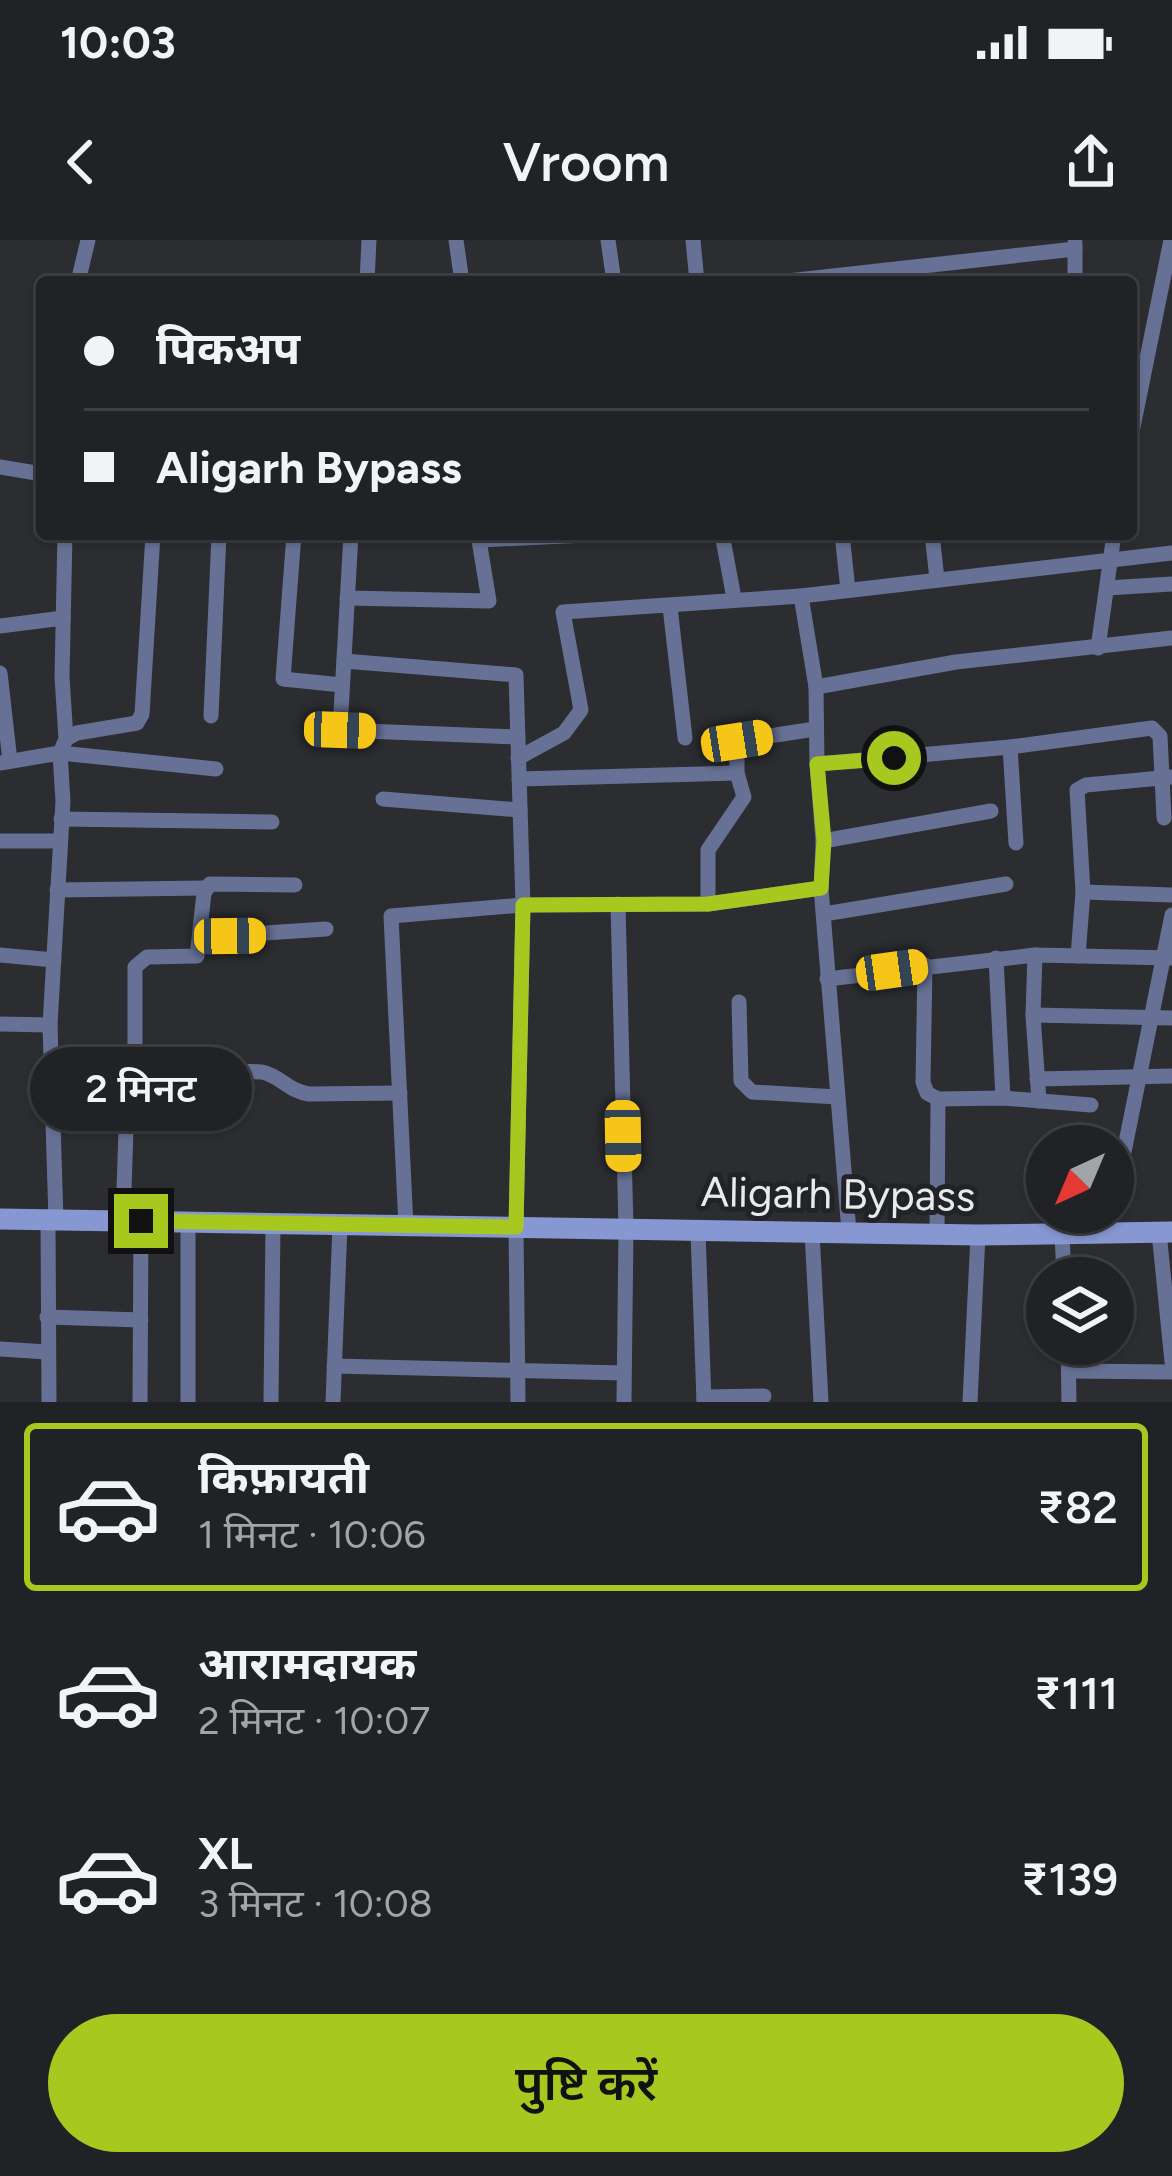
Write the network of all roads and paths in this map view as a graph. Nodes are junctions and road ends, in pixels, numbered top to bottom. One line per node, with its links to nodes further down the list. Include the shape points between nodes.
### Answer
1 (88, 240): 9 (street)
2 (369, 240): 10 (street)
3 (456, 240): 11 (street)
4 (608, 240): 12 (street)
5 (692, 240): 13 (street)
6 (1149, 240): 8 (street)
7 (1075, 244): 14 (street); 15 (street)
8 (1170, 248): 16 (street)
9 (79, 276)
10 (368, 276)
11 (461, 276)
12 (613, 276)
13 (697, 276)
14 (826, 276)
15 (1076, 276)
16 (1137, 408)
17 (0, 467): 18 (street)
18 (36, 473)
19 (65, 540): 39 (street)
20 (153, 540): 51 (street, via 142,714 136,723 77,733)
21 (219, 540): 47 (street)
22 (293, 540): 45 (street, via 283,679)
23 (351, 540): 36 (street)
24 (479, 540): 36 (street, via 489,601)
25 (723, 540): 37 (street)
26 (843, 540): 34 (street)
27 (933, 540): 31 (street)
28 (1113, 540): 30 (street)
29 (1172, 553): 30 (street)
30 (1110, 560): 31 (street); 33 (street)
31 (938, 579): 34 (street)
32 (1172, 584): 33 (street)
33 (1106, 588): 42 (street)
34 (848, 590): 35 (street)
35 (801, 596): 37 (street); 46 (street)
36 (347, 598): 43 (street)
37 (734, 598): 38 (street)
38 (670, 607): 50 (street); 53 (street, via 563,612 581,710 564,733)
39 (63, 618): 40 (street); 51 (street)
40 (0, 626)
41 (1172, 638): 42 (street)
42 (1099, 648): 46 (street)
43 (344, 661): 45 (street); 49 (street, via 516,675)
44 (0, 673): 54 (street)
45 (342, 685): 49 (street, via 340,730)
46 (816, 687): 48 (street)
47 (211, 716)
48 (815, 729): 55 (street); 57 (street, via 737,741)
49 (518, 737): 53 (street)
50 (685, 738)
51 (63, 746): 54 (street); 56 (street); 64 (street)
52 (1010, 747): 55 (street); 58 (street, via 1152,728); 69 (street)
53 (518, 758): 59 (street)
54 (5, 762)
55 (817, 764): 67 (street)
56 (216, 769)
57 (737, 773): 59 (street); 78 (street, via 744,797 707,850)
58 (1166, 777): 63 (street); 75 (street, via 1078,790)
59 (519, 779): 61 (street)
60 (383, 799): 61 (street)
61 (520, 810): 79 (street)
62 (991, 811): 67 (street)
63 (1164, 818)
64 (61, 819): 65 (street); 68 (street)
65 (272, 822)
66 (0, 841): 68 (street)
67 (824, 841): 73 (street)
68 (60, 842): 74 (street)
69 (1016, 843)
70 (295, 884): 72 (street)
71 (1006, 884): 80 (street)
72 (205, 888): 74 (street); 83 (street)
73 (821, 888): 78 (street); 80 (street)
74 (57, 890): 89 (street)
75 (1083, 892): 76 (street); 86 (street)
76 (1172, 895)
77 (618, 904): 78 (street); 79 (street); 118 (street)
78 (708, 904)
79 (523, 905): 102 (street, via 391,916); 117 (street)
80 (824, 914): 91 (street)
81 (1172, 915): 88 (street)
82 (326, 929): 83 (street)
83 (202, 937): 98 (street, via 197,956 147,957 135,967)
84 (0, 955): 89 (street)
85 (1035, 955): 86 (street); 87 (street); 93 (street)
86 (1078, 956): 88 (street)
87 (996, 958): 90 (street); 104 (street)
88 (1166, 958): 94 (street)
89 (54, 960): 97 (street)
90 (925, 965): 91 (street); 105 (street, via 922,1082)
91 (827, 980): 103 (street)
92 (739, 1002): 103 (street, via 746,1088)
93 (1033, 1015): 94 (street); 101 (street)
94 (1150, 1018): 95 (street); 99 (street)
95 (1172, 1018)
96 (0, 1024): 97 (street)
97 (50, 1025): 110 (street)
98 (135, 1066): 102 (street, via 262,1072 309,1094); 111 (street, via 127,1098)
99 (1140, 1074): 100 (street); 101 (street); 108 (street)
100 (1172, 1076)
101 (1037, 1079): 106 (street)
102 (400, 1093): 116 (street)
103 (837, 1097): 121 (street)
104 (1003, 1098): 105 (street); 106 (street)
105 (938, 1099): 124 (street)
106 (1039, 1101): 107 (street)
107 (1090, 1106)
108 (1130, 1125)
109 (0, 1219): 110 (main road, Aligarh Bypass)
110 (52, 1220): 111 (main road, Aligarh Bypass); 128 (street)
111 (132, 1221): 112 (main road, Aligarh Bypass); 129 (street)
112 (188, 1221): 114 (main road, Aligarh Bypass); 143 (street)
113 (1134, 1223): 122 (main road, Aligarh Bypass)
114 (272, 1224): 115 (main road, Aligarh Bypass); 144 (street)
115 (340, 1225): 116 (main road, Aligarh Bypass); 134 (street)
116 (406, 1226): 117 (main road, Aligarh Bypass)
117 (516, 1227): 118 (main road, Aligarh Bypass); 135 (street)
118 (626, 1229): 119 (main road, Aligarh Bypass); 136 (street)
119 (698, 1232): 120 (main road, Aligarh Bypass); 140 (street)
120 (812, 1232): 121 (main road, Aligarh Bypass); 148 (street)
121 (849, 1232): 124 (main road, Aligarh Bypass)
122 (1166, 1232): 132 (street)
123 (1065, 1233): 125 (main road, Aligarh Bypass)
124 (937, 1234): 126 (main road, Aligarh Bypass)
125 (1062, 1234): 126 (main road, Aligarh Bypass); 127 (street)
126 (977, 1235): 149 (street)
127 (1063, 1257)
128 (47, 1317): 129 (street); 131 (street)
129 (141, 1320): 142 (street)
130 (0, 1349): 131 (street)
131 (47, 1352): 141 (street)
132 (1172, 1362)
133 (1069, 1365): 137 (street)
134 (334, 1366): 135 (street); 145 (street)
135 (520, 1370): 136 (street); 146 (street)
136 (624, 1372): 147 (street)
137 (1069, 1372): 138 (street); 150 (street)
138 (1172, 1372)
139 (764, 1396): 140 (street)
140 (704, 1399)
141 (49, 1402)
142 (140, 1402)
143 (188, 1402)
144 (271, 1402)
145 (333, 1402)
146 (518, 1402)
147 (624, 1402)
148 (821, 1402)
149 (970, 1402)
150 (1069, 1402)

